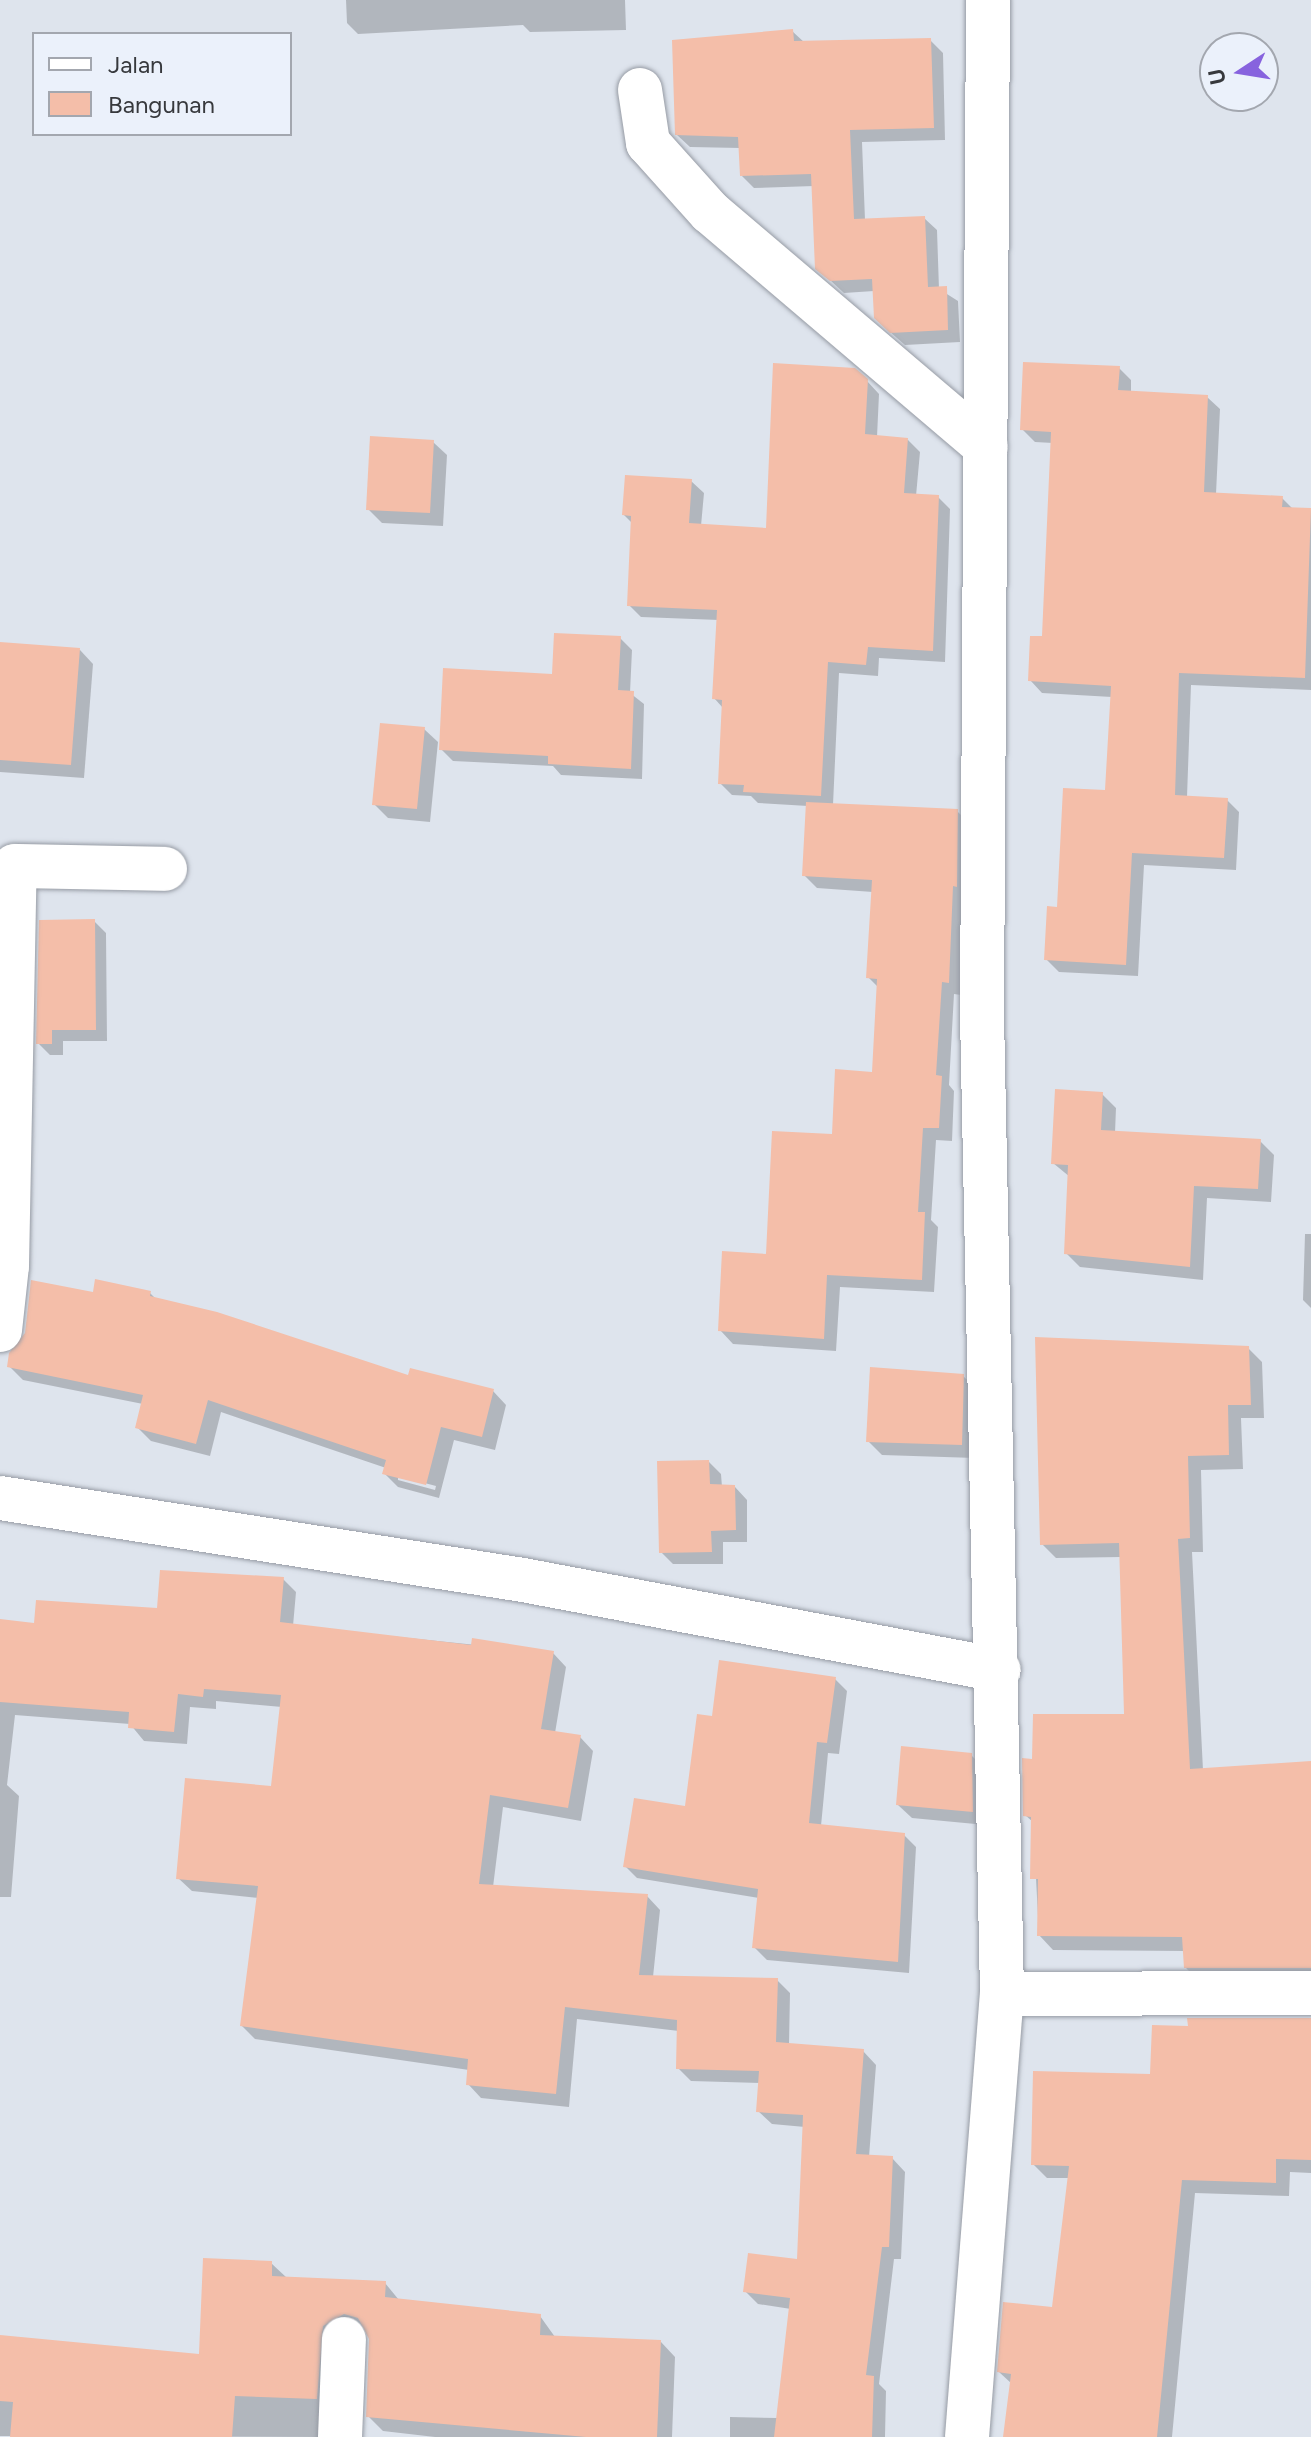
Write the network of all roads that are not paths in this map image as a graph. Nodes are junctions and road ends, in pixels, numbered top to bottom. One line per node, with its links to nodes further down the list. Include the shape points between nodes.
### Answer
1 (988, 0): 3 (street)
2 (640, 90): 3 (street, via 648,143 710,212)
3 (986, 447): 8 (street, via 982,1012)
4 (165, 869): 5 (street, via 15,866)
5 (8, 885): 6 (street, via 7,1266)
6 (0, 1330)
7 (0, 1498): 8 (street, via 538,1583)
8 (999, 1670): 10 (street)
9 (1311, 1993): 10 (street)
10 (1002, 1994): 13 (street)
11 (344, 2339): 12 (street)
12 (340, 2437)
13 (967, 2437)

